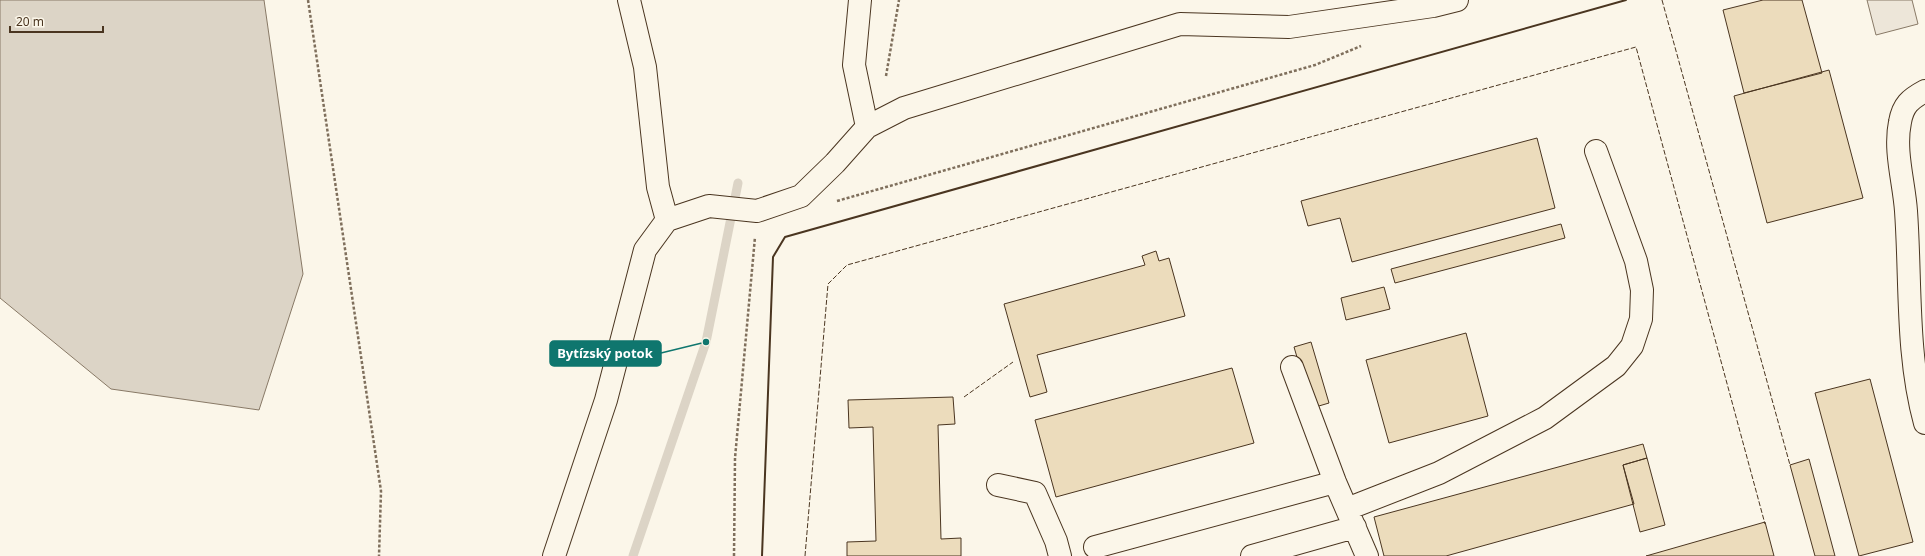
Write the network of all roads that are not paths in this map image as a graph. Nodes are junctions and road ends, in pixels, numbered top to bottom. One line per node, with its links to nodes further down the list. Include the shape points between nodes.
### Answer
1 (629, 0): 7 (lane, via 645,67 658,187)
2 (860, 0): 5 (lane, via 854,65)
3 (1457, 0): 5 (lane, via 1433,6 1289,26 1180,24 904,108)
4 (1925, 91): 9 (lane, via 1905,105 1898,143 1906,210 1913,367)
5 (867, 127): 7 (lane, via 801,196 757,211 709,206)
6 (1596, 151): 12 (lane, via 1636,261 1642,290 1641,319 1632,346 1616,366 1545,418)
7 (667, 220): 14 (lane, via 645,250 606,400)
8 (1292, 367): 10 (lane)
9 (1925, 423)
10 (1335, 482): 12 (lane); 13 (lane)
11 (998, 485): 15 (lane, via 1035,494 1056,540)
12 (1351, 518): 16 (lane); 17 (lane)
13 (1094, 547)
14 (554, 556)
15 (1060, 556)
16 (1252, 556)
17 (1367, 556)

